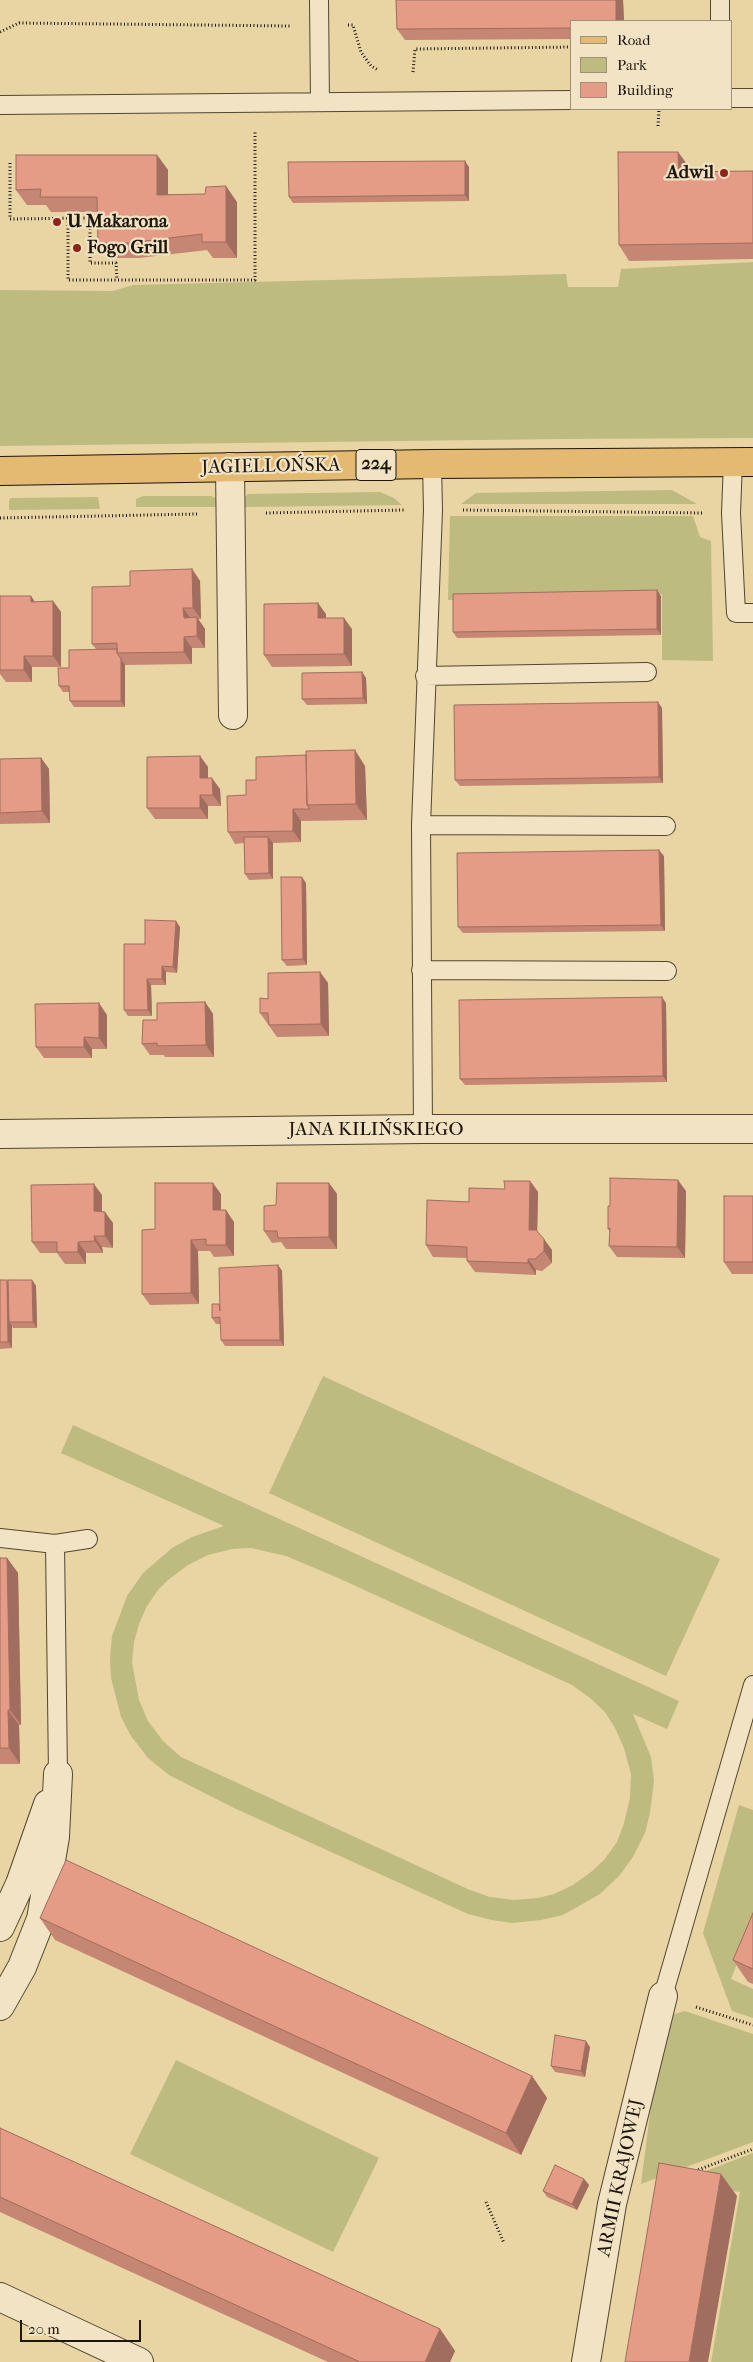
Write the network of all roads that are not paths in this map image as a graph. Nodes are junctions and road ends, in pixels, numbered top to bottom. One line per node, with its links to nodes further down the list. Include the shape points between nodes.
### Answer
1 (319, 0): 7 (lane)
2 (720, 0): 3 (lane)
3 (720, 20)
4 (733, 98): 5 (lane)
5 (753, 98)
6 (570, 100): 7 (lane)
7 (320, 102): 8 (lane)
8 (0, 105)
9 (743, 462): 10 (main road, JAGIELLOŃSKA / 224); 13 (lane, via 731,513 736,613)
10 (432, 464): 11 (main road, JAGIELLOŃSKA / 224); 15 (lane, via 433,510)
11 (230, 467): 12 (main road, JAGIELLOŃSKA / 224); 16 (street)
12 (0, 471)
13 (753, 613)
14 (647, 672): 15 (lane)
15 (425, 676): 17 (lane)
16 (233, 715)
17 (421, 826): 18 (lane); 19 (lane)
18 (666, 826)
19 (421, 970): 20 (lane); 21 (lane)
20 (667, 971)
21 (423, 1129): 22 (street, JANA KILIŃSKIEGO); 23 (street, JANA KILIŃSKIEGO)
22 (753, 1129)
23 (0, 1134)
24 (0, 1538): 26 (lane)
25 (88, 1539): 26 (lane)
26 (55, 1544): 28 (lane)
27 (753, 1685): 30 (lane)
28 (58, 1774): 29 (street, via 20,1884); 31 (street, via 55,1838 42,1919 22,1967)
29 (0, 1927)
30 (675, 2000): 34 (street, ARMII KRAJOWEJ, via 612,2204)
31 (0, 2006)
32 (0, 2297): 33 (street)
33 (139, 2362)
34 (586, 2362)

